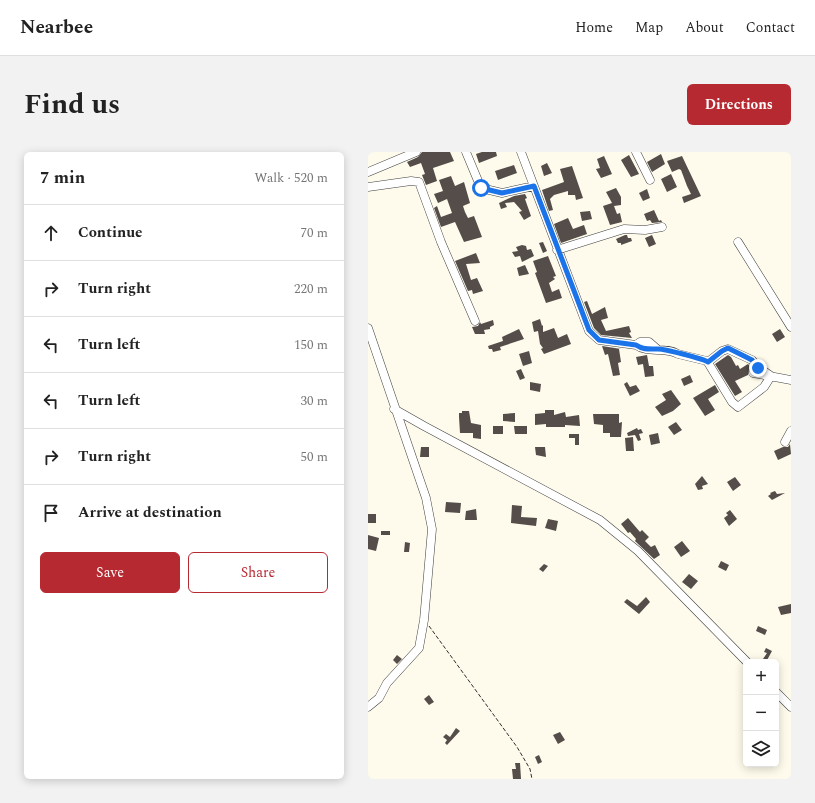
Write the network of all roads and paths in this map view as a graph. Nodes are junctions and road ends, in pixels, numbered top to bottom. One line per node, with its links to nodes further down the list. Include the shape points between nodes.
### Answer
1 (416, 152): 5 (street)
2 (521, 152): 7 (street)
3 (636, 152): 6 (street)
4 (467, 153): 7 (street, via 481,188 502,193)
5 (368, 172)
6 (650, 180)
7 (534, 186): 11 (street)
8 (368, 187): 12 (street, via 419,182)
9 (662, 227): 11 (street, via 645,230 624,229)
10 (738, 242): 14 (street)
11 (557, 250): 15 (street, via 589,330 599,340 653,350 657,348)
12 (475, 321)
13 (368, 328): 19 (street)
14 (791, 328)
15 (708, 361): 17 (street, via 728,348 752,360 758,368); 17 (street, via 732,402 738,407 764,387)
16 (753, 374): 17 (street)
17 (771, 376): 18 (street)
18 (791, 380)
19 (394, 409): 22 (street, via 426,498 432,529); 23 (street, via 600,520 638,551)
20 (791, 431): 21 (street)
21 (785, 442)
22 (424, 620): 25 (street, via 419,648 388,683 379,698); 27 (path, via 517,747 530,769)
23 (744, 659)
24 (779, 695): 26 (street)
25 (368, 707)
26 (791, 707)
27 (532, 779)

